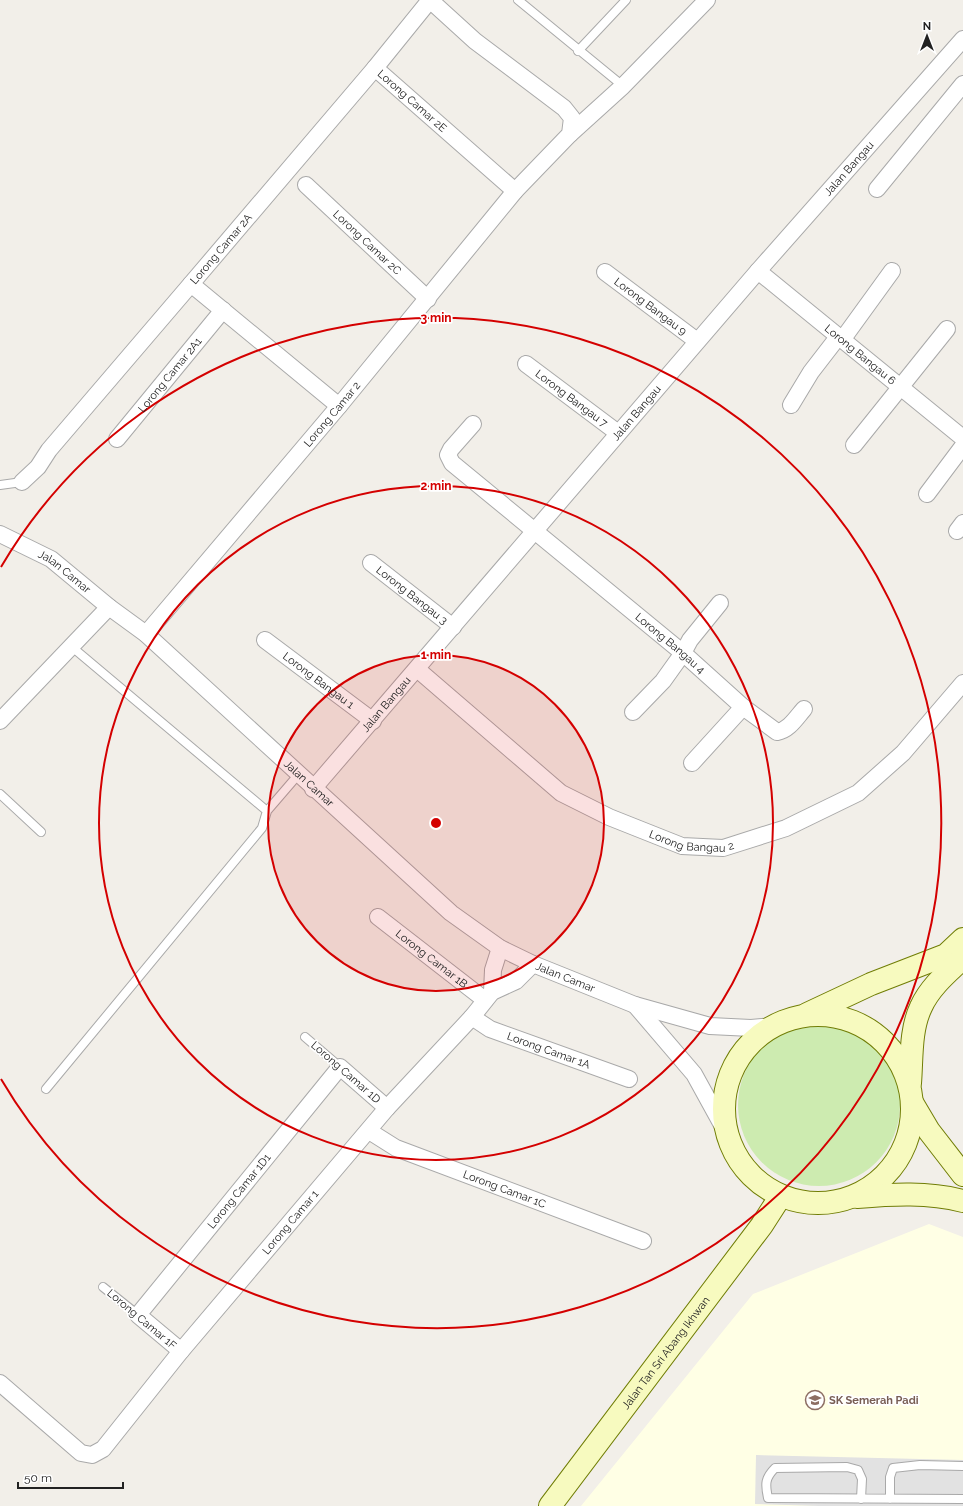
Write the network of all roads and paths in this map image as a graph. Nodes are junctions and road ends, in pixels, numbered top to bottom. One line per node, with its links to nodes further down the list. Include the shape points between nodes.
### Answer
1 (430, 0): 7 (street, Lorong Camar 2E); 10 (street, via 475,41 564,108 572,118)
2 (518, 0): 6 (lane)
3 (626, 0): 6 (lane)
4 (706, 0): 9 (street, Lorong Camar 2)
5 (961, 47): 14 (street, Jalan Bangau)
6 (578, 51): 9 (lane)
7 (375, 68): 13 (street, Lorong Camar 2E); 17 (street, Lorong Camar 2A)
8 (963, 84): 12 (street)
9 (623, 86): 10 (street, Lorong Camar 2)
10 (570, 134): 13 (street, Lorong Camar 2)
11 (306, 186): 18 (street, Lorong Camar 2C)
12 (877, 189)
13 (515, 191): 18 (street, Lorong Camar 2)
14 (758, 271): 21 (street, Lorong Bangau 6); 22 (street, Jalan Bangau)
15 (892, 271): 21 (street)
16 (605, 272): 22 (street, Lorong Bangau 9)
17 (191, 284): 19 (street, Lorong Camar 2A); 33 (street, via 49,450 38,467)
18 (428, 299): 26 (street, Lorong Camar 2)
19 (223, 310): 26 (street, Lorong Camar 2A); 30 (street, Lorong Camar 2A1)
20 (947, 329): 24 (street)
21 (840, 338): 24 (street, Lorong Bangau 6); 25 (street, via 811,372)
22 (697, 341): 28 (street, Jalan Bangau)
23 (526, 364): 28 (street, Lorong Bangau 7)
24 (900, 388): 29 (street, Lorong Bangau 6); 31 (street)
25 (791, 405)
26 (339, 406): 42 (street, Lorong Camar 2)
27 (473, 424): 36 (street, Lorong Bangau 4, via 450,449 448,456 452,463)
28 (618, 433): 36 (street, Jalan Bangau)
29 (963, 438)
30 (117, 439)
31 (854, 445)
32 (963, 446): 35 (street)
33 (22, 482): 34 (lane)
34 (0, 485)
35 (927, 494)
36 (535, 531): 41 (street, Jalan Bangau); 45 (street, Lorong Bangau 4)
37 (0, 534): 40 (street, Jalan Camar, via 51,559)
38 (371, 564): 41 (street, Lorong Bangau 3)
39 (720, 603): 45 (street, via 690,640)
40 (109, 607): 42 (street, Jalan Camar); 44 (street)
41 (453, 627): 46 (street, Jalan Bangau)
42 (146, 634): 54 (street, Jalan Camar)
43 (265, 640): 52 (street, Lorong Bangau 1)
44 (72, 646): 51 (street); 57 (lane)
45 (683, 653): 48 (street, Lorong Bangau 4); 50 (street, via 663,680)
46 (418, 669): 47 (street, Lorong Bangau 2, via 561,793 609,817 682,846 723,848 786,828 858,793 902,753); 52 (street, Jalan Bangau)
47 (963, 683)
48 (743, 707): 49 (street, Lorong Bangau 4, via 777,732 788,728); 53 (street)
49 (804, 709)
50 (633, 712)
51 (0, 721)
52 (372, 722): 55 (street, Jalan Bangau)
53 (692, 763)
54 (298, 775): 55 (street, Jalan Camar); 57 (lane)
55 (313, 789): 61 (street, Jalan Camar, via 451,913)
56 (0, 794): 58 (lane)
57 (267, 811): 72 (lane, via 262,828)
58 (41, 832)
59 (378, 917): 64 (street, Lorong Camar 1B)
60 (963, 939): 62 (street)
61 (500, 948): 63 (street, Jalan Camar); 64 (street)
62 (955, 959): 66 (street, via 871,984); 73 (street, via 921,1008 914,1031)
63 (533, 964): 64 (street, Lorong Camar 1, via 516,981); 65 (street, Jalan Camar)
64 (489, 996): 67 (street, Lorong Camar 1)
65 (635, 1005): 68 (street, Jalan Camar, via 710,1026); 76 (street, Jalan Camar, via 694,1074)
66 (802, 1016): 68 (street); 73 (street, via 831,1016 864,1027 888,1046 898,1058)
67 (472, 1017): 71 (street, Lorong Camar 1A, via 490,1029); 74 (street, Lorong Camar 1)
68 (774, 1026): 76 (street, via 750,1043 729,1077 723,1105)
69 (305, 1037): 70 (lane, Lorong Camar 1D)
70 (340, 1067): 74 (street, Lorong Camar 1D); 83 (street, Lorong Camar 1D1)
71 (629, 1079)
72 (46, 1089)
73 (911, 1095): 77 (street, via 933,1136); 79 (street, via 910,1131 898,1160 881,1180)
74 (387, 1108): 75 (street, Lorong Camar 1)
75 (369, 1131): 81 (street, Lorong Camar 1C, via 396,1148); 84 (street, Lorong Camar 1)
76 (727, 1134): 78 (street, via 738,1159 748,1172)
77 (963, 1175)
78 (780, 1197): 79 (street, via 815,1203); 91 (street, Jalan Tan Sri Abang Ikhwan, via 762,1225)
79 (855, 1197): 80 (street, via 914,1194)
80 (963, 1201)
81 (644, 1241)
82 (103, 1287): 83 (lane, Lorong Camar 1F)
83 (138, 1315): 84 (street, Lorong Camar 1F)
84 (181, 1352): 85 (street, Lorong Camar 1, via 103,1449 92,1455 81,1453)
85 (0, 1383)
86 (963, 1466): 88 (lane, via 920,1465 893,1468 890,1477)
87 (861, 1499): 87 (lane, via 862,1479 858,1470 847,1467 775,1468 765,1484 768,1498); 88 (lane)
88 (890, 1499): 90 (lane)
89 (963, 1499): 90 (lane)
90 (921, 1502)
91 (550, 1506)

